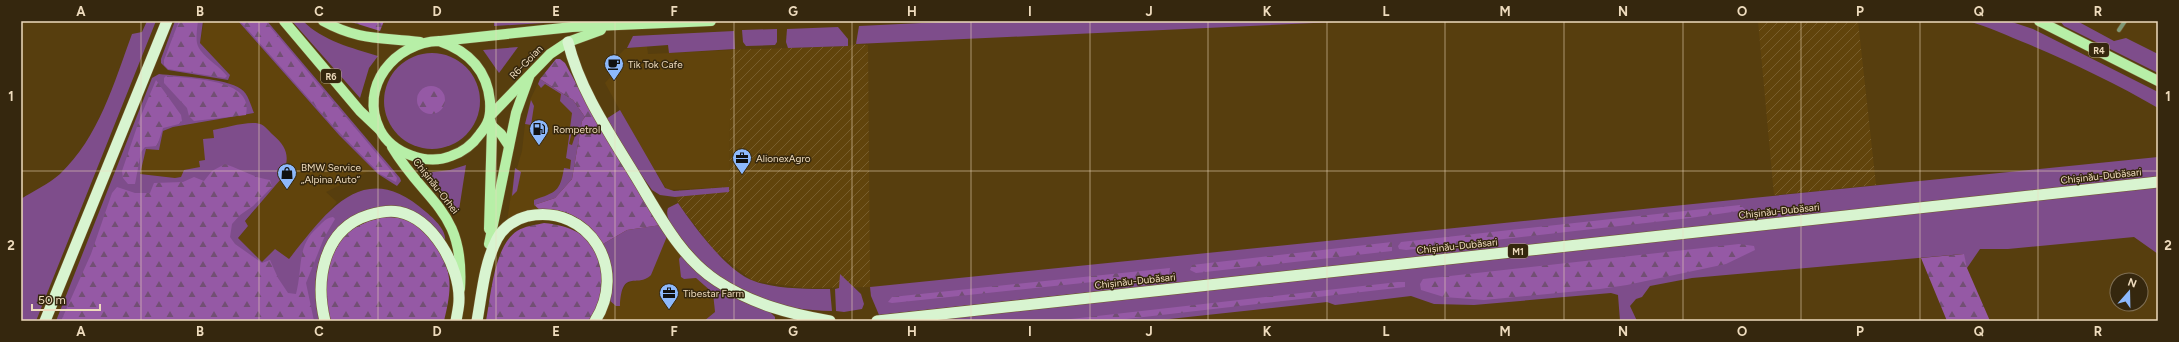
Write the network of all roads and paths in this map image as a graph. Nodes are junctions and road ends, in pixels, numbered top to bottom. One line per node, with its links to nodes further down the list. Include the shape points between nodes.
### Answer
1 (167, 21): 22 (highway)
2 (284, 21): 15 (main road, R6, via 360,111)
3 (323, 21): 11 (main road, R6, via 362,37)
4 (711, 21): 7 (main road, R6-Goian)
5 (2039, 21): 13 (main road, R4)
6 (2125, 21): 8 (street)
7 (608, 27): 9 (main road, R6-Goian, via 550,29); 10 (main road, R6-Goian)
8 (2119, 30)
9 (439, 41): 11 (main road, R6); 14 (main road, via 466,54 481,70 488,88)
10 (568, 42): 12 (main road, R6-Goian, via 543,60); 27 (highway, via 578,75 606,128 684,251 716,280 750,299 780,310)
11 (422, 43): 15 (main road, R6, via 396,56 382,73 374,101)
12 (528, 77): 14 (main road, R6-Goian); 17 (main road, via 518,104)
13 (2158, 81)
14 (491, 120): 16 (main road, R6, via 476,139 450,157 427,159 410,155); 17 (main road); 19 (main road)
15 (380, 129): 16 (main road, R6)
16 (387, 140): 21 (main road, Chișinău-Orhei / R6, via 442,210 453,229 461,263)
17 (509, 146): 19 (main road)
18 (2158, 182): 28 (highway, Chișinău-Dubăsari / M1)
19 (489, 244): 20 (main road)
20 (488, 260): 25 (highway); 26 (highway, via 497,238 504,229 517,220 544,214 572,221 594,240 606,264 608,286 605,300)
21 (459, 300): 23 (highway, via 450,261 432,232 408,215 392,211 351,223 340,232 330,247 321,274 321,306); 24 (highway, Chișinău-Orhei / R6)
22 (45, 321)
23 (325, 321)
24 (456, 321)
25 (477, 321)
26 (595, 321)
27 (830, 321)
28 (877, 321)

